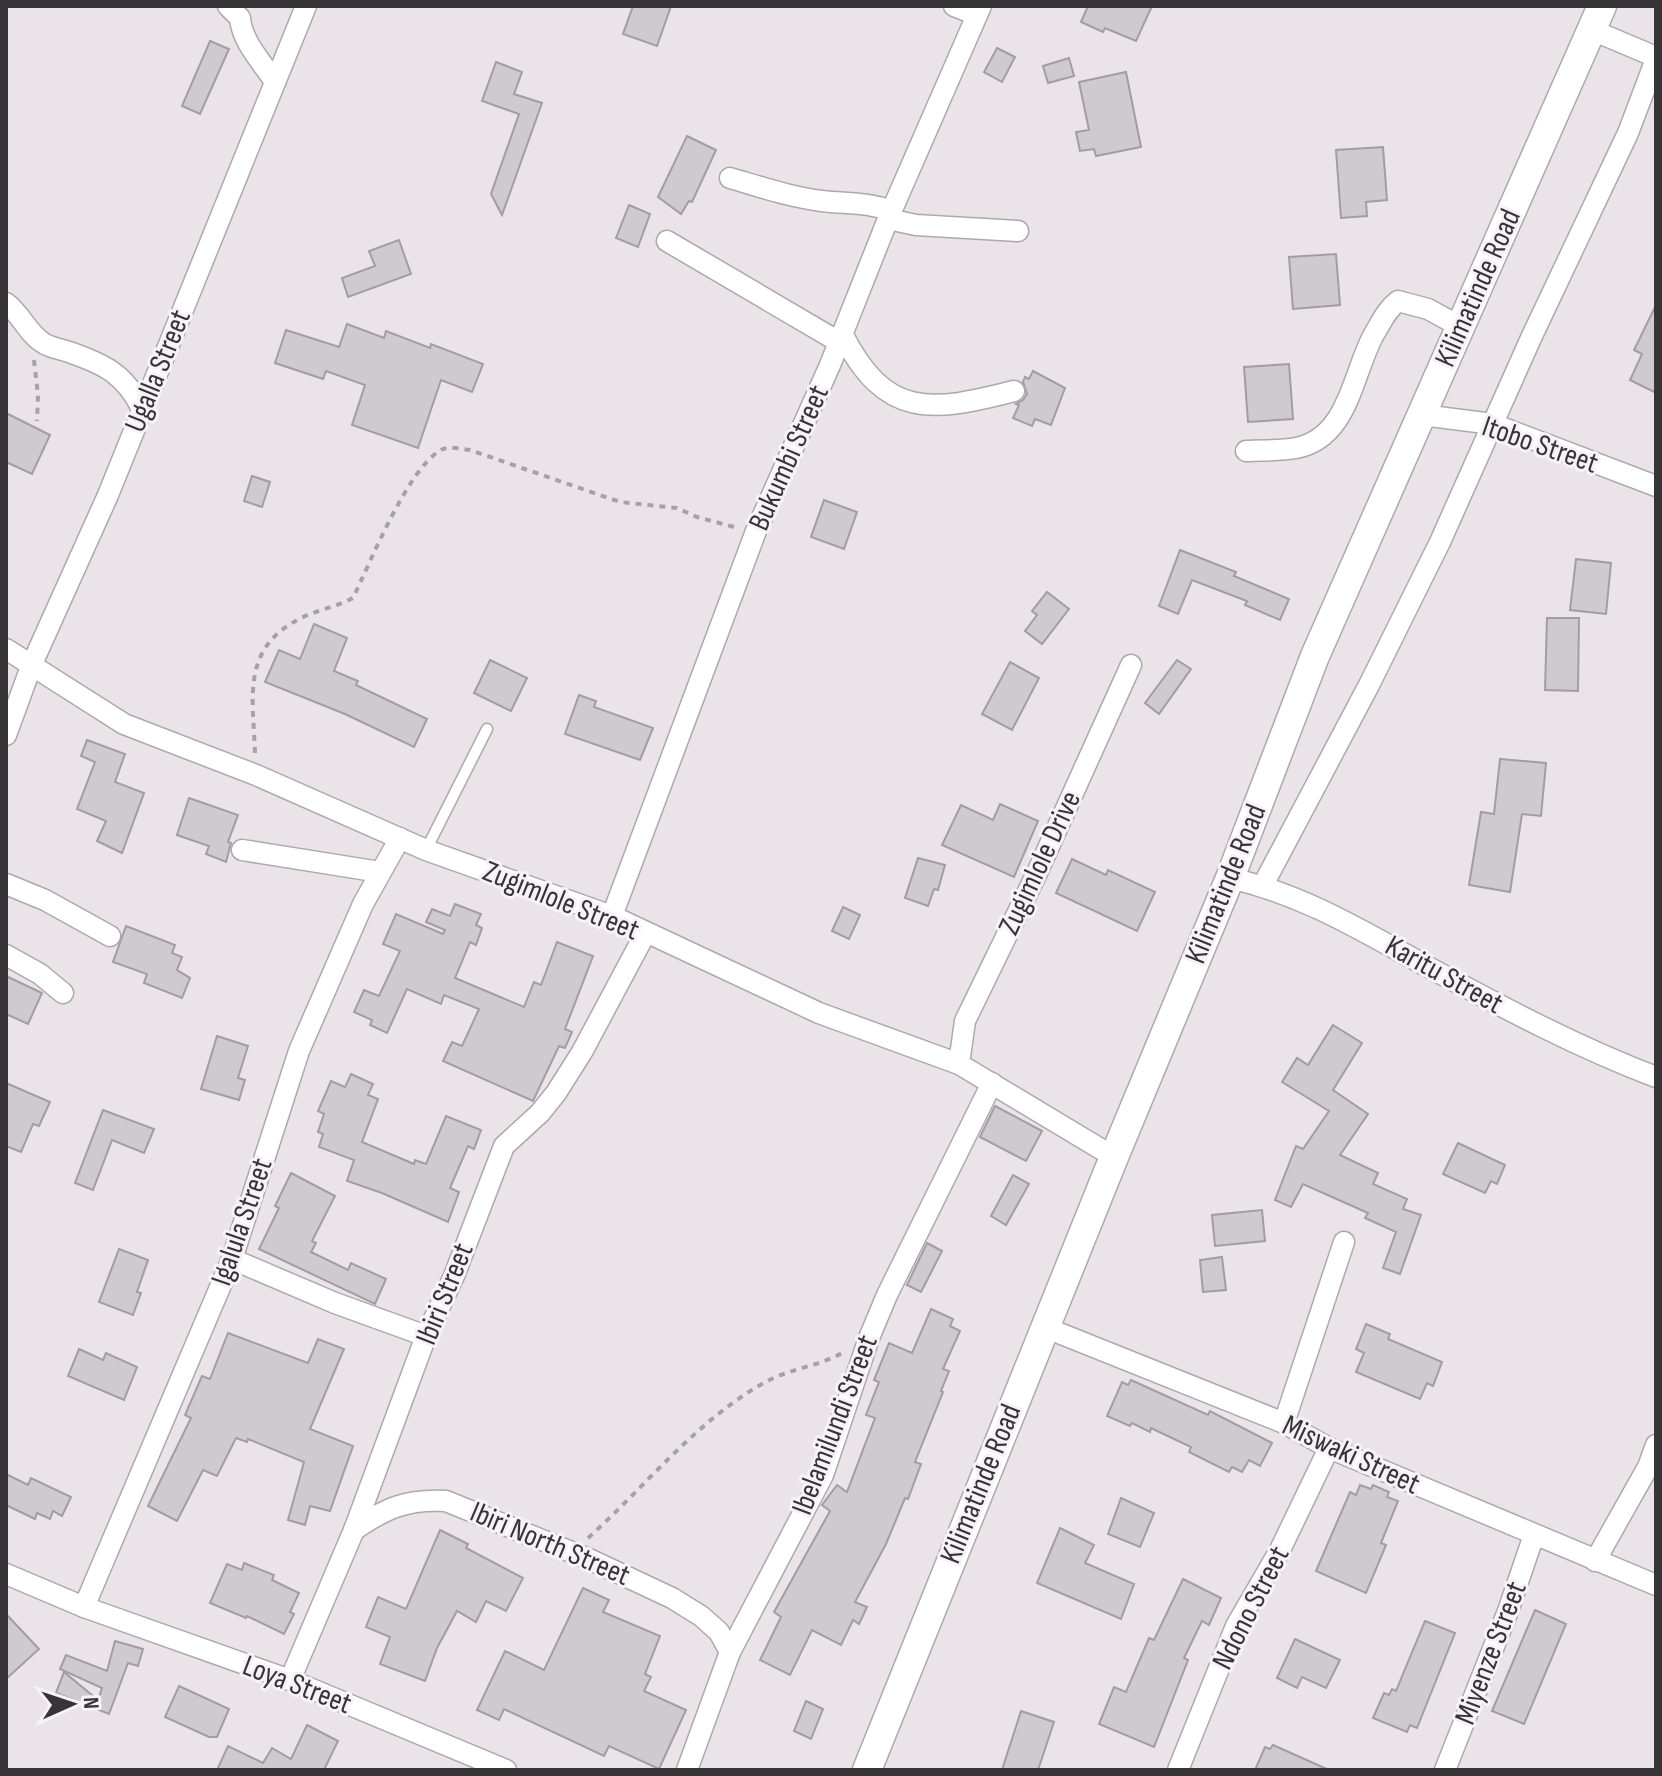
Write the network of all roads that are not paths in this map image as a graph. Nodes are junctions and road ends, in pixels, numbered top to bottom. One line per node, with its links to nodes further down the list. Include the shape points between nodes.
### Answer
1 (228, 6): 7 (street)
2 (306, 6): 7 (street, Ugalla Street)
3 (954, 6): 4 (street)
4 (979, 10): 9 (street, Bukumbi Street)
5 (1597, 18): 6 (street); 13 (main road, Kilimatinde Road)
6 (1656, 58): 18 (street, via 1628,133)
7 (275, 82): 16 (street, Ugalla Street)
8 (730, 178): 9 (street, via 783,194 877,206)
9 (889, 215): 10 (street, via 916,225); 14 (street, Bukumbi Street)
10 (1018, 231)
11 (667, 241): 14 (street)
12 (6, 303): 16 (street, via 46,345 109,368)
13 (1461, 327): 17 (main road, Kilimatinde Road); 19 (street, via 1428,309 1398,301 1370,343 1335,426 1320,440 1296,448)
14 (840, 338): 15 (street, via 876,381 900,400 950,405); 33 (street, Bukumbi Street, via 756,531)
15 (1014, 391)
16 (142, 409): 22 (street, Ugalla Street)
17 (1422, 415): 18 (street, Itobo Street); 30 (main road, Kilimatinde Road, via 1315,656)
18 (1493, 424): 20 (street, Itobo Street); 32 (street, via 1369,685)
19 (1246, 451)
20 (1656, 486)
21 (6, 649): 22 (street, Zugimlole Street)
22 (32, 664): 25 (street, Ugalla Street); 26 (street, Zugimlole Street, via 124,724)
23 (1131, 665): 38 (street, Zugimlole Drive, via 965,1021)
24 (487, 729): 28 (lane)
25 (6, 735)
26 (400, 838): 28 (street, Zugimlole Street); 29 (street, Igalula Street)
27 (242, 850): 29 (street)
28 (426, 850): 33 (street, Zugimlole Street)
29 (380, 872): 43 (street, Igalula Street, via 299,1051)
30 (1230, 878): 32 (street, Karitu Street); 41 (main road, Kilimatinde Road)
31 (6, 884): 35 (street)
32 (1263, 885): 39 (street, Karitu Street, via 1335,914 1519,1016)
33 (612, 916): 34 (street, Zugimlole Street)
34 (645, 934): 38 (street, Zugimlole Street, via 819,1013); 45 (street, Ibiri Street, via 556,1093 504,1146)
35 (110, 936)
36 (6, 955): 37 (street)
37 (63, 993)
38 (959, 1064): 40 (street, Zugimlole Street)
39 (1656, 1077)
40 (992, 1083): 41 (street, Zugimlole Street); 55 (street, Ibelamilundi Street, via 887,1295 823,1475)
41 (1114, 1157): 44 (main road, Kilimatinde Road)
42 (1344, 1242): 46 (street)
43 (232, 1259): 45 (street); 54 (street, Igalula Street)
44 (1044, 1327): 46 (street, Miswaki Street); 59 (main road, Kilimatinde Road)
45 (426, 1336): 49 (street, Ibiri Street)
46 (1284, 1423): 48 (street, Miswaki Street)
47 (1656, 1445): 51 (street)
48 (1329, 1448): 50 (street, Miswaki Street); 60 (street, Ndono Street, via 1236,1626)
49 (354, 1530): 55 (street, Ibiri North Street, via 382,1510 404,1503 446,1501 672,1598 719,1632); 56 (street, Ibiri Street)
50 (1534, 1535): 51 (street, Miswaki Street); 61 (street, Miyenze Street)
51 (1595, 1561): 53 (street, Miswaki Street)
52 (6, 1574): 54 (street, Loya Street)
53 (1656, 1585)
54 (84, 1607): 56 (street, Loya Street)
55 (730, 1652): 58 (street, Ibelamilundi Street)
56 (290, 1680): 57 (street, Loya Street)
57 (506, 1770)
58 (687, 1770)
59 (867, 1770)
60 (1178, 1770)
61 (1445, 1770)

